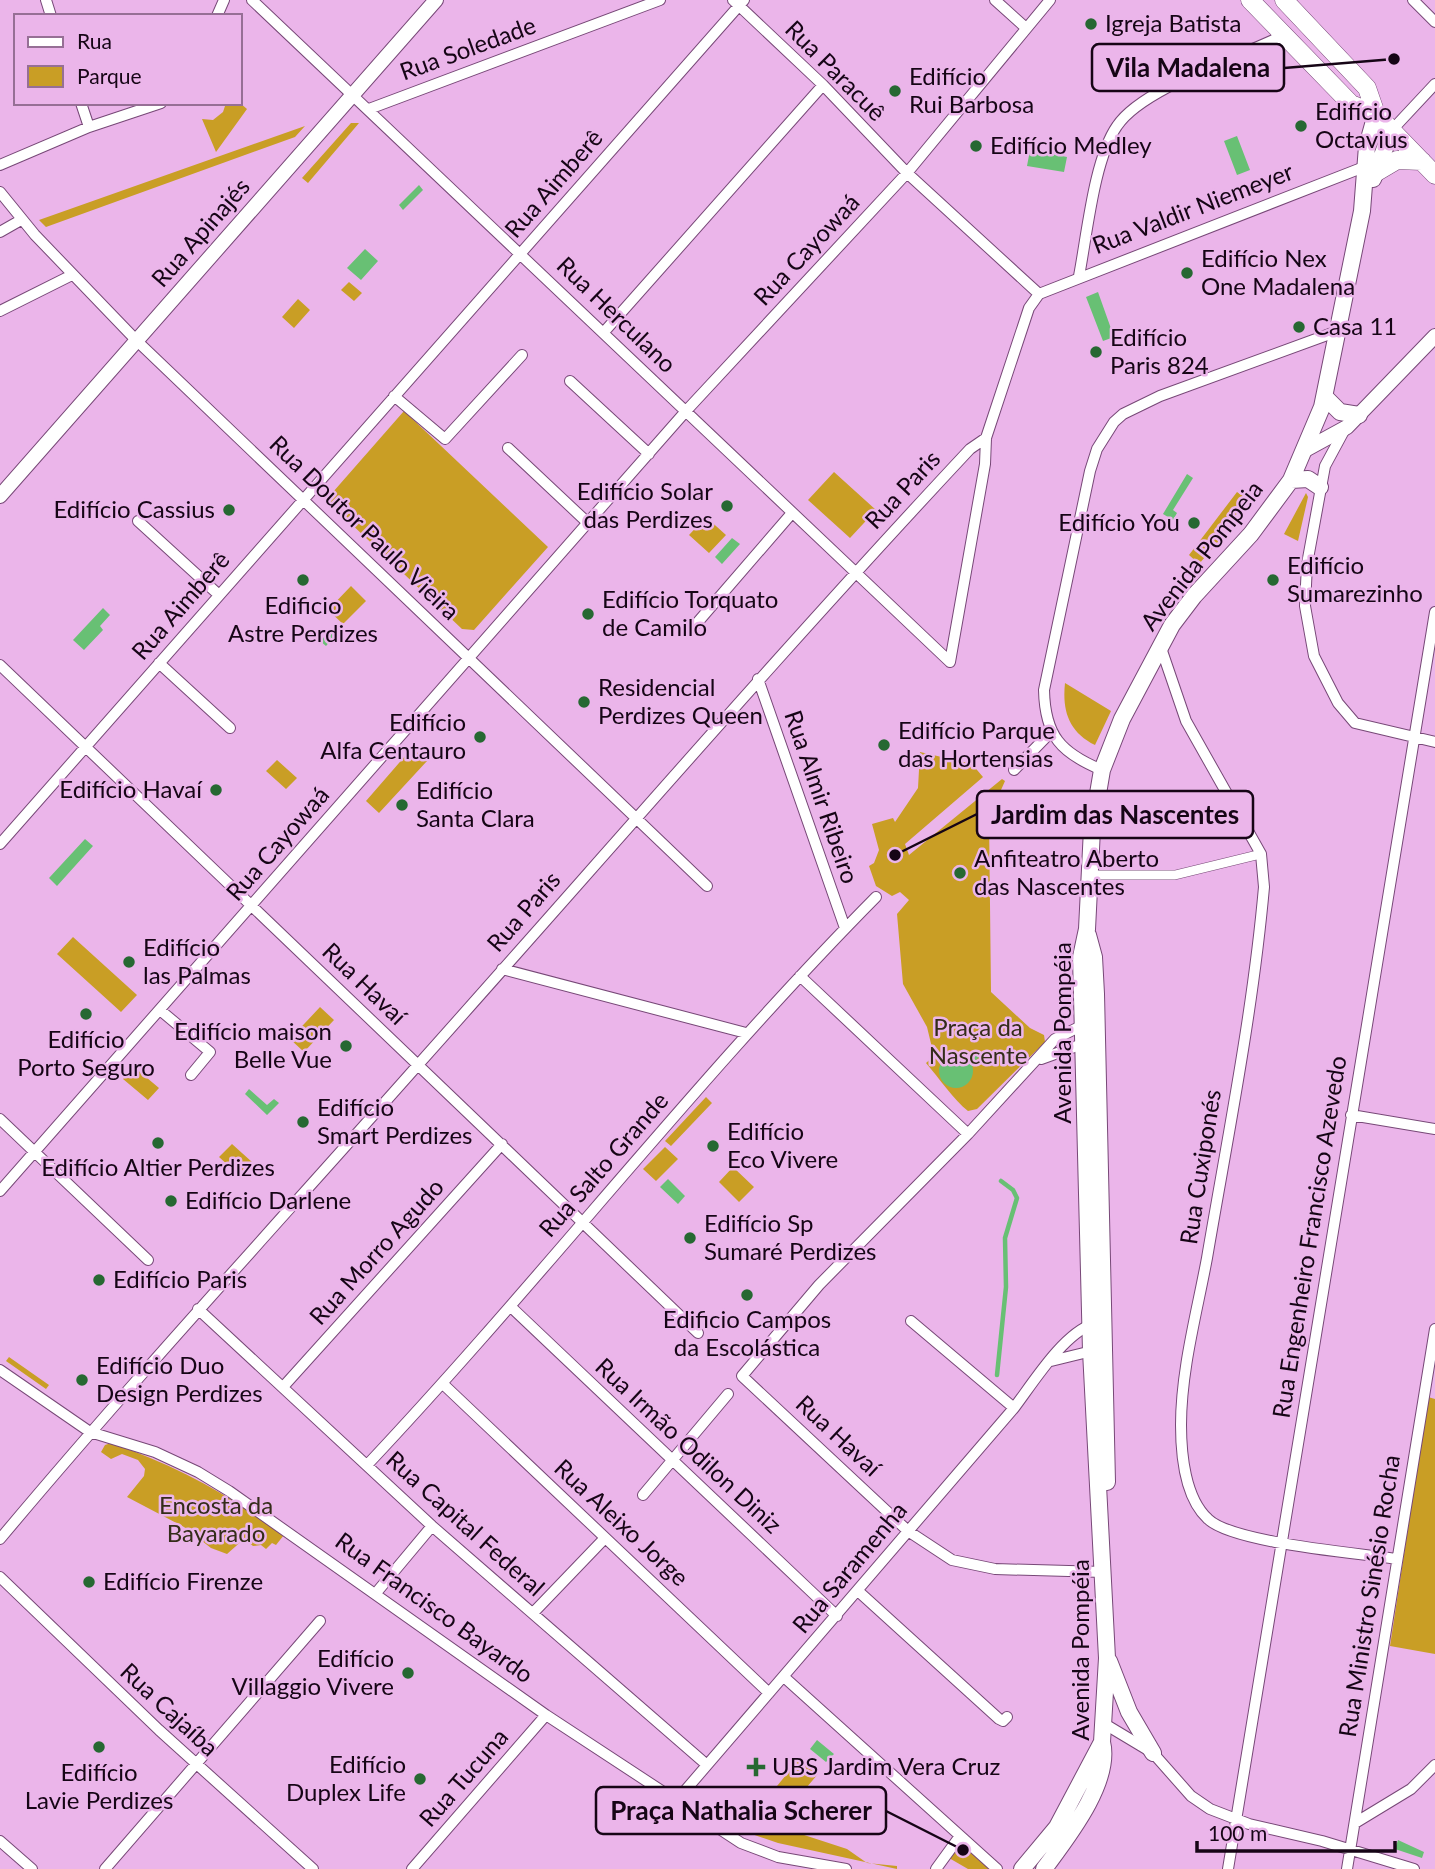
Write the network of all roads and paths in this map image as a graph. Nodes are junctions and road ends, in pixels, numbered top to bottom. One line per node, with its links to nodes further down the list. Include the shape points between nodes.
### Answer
1 (252, 0): 15 (street, Rua Herculano)
2 (436, 0): 15 (street, Rua Apinajés)
3 (660, 0): 18 (street, Rua Soledade)
4 (995, 0): 11 (street)
5 (1050, 0): 11 (street, Rua Cayowaá)
6 (1250, 0): 12 (main road)
7 (1284, 0): 19 (main road, via 1367,88)
8 (1413, 0): 10 (street)
9 (739, 2): 14 (street, Rua Paracuê); 30 (street, Rua Aimberê)
10 (1435, 22)
11 (1026, 28): 25 (street, Rua Cayowaá)
12 (1284, 35): 19 (main road, via 1351,104); 32 (street, via 1149,95 1117,125 1102,162)
13 (1435, 84): 21 (street)
14 (823, 86): 25 (street, Rua Paracuê); 36 (street)
15 (353, 94): 18 (street, Rua Herculano); 37 (street, Rua Apinajés)
16 (82, 105): 20 (street)
17 (155, 105): 20 (street)
18 (369, 109): 30 (street, Rua Herculano)
19 (1376, 114): 21 (main road); 24 (main road, Avenida Pompeia)
20 (89, 127): 23 (street)
21 (1392, 130): 22 (main road); 24 (main road, Avenida Pompeia)
22 (1422, 161): 24 (main road, via 1397,160); 26 (main road)
23 (0, 164)
24 (1370, 170): 32 (street, Rua Valdir Niemeyer); 35 (main road, Avenida Pompeia)
25 (906, 173): 33 (street, Rua Paracuê); 43 (street, Rua Cayowaá)
26 (1435, 175)
27 (0, 192): 28 (street, Rua Doutor Paulo Vieira)
28 (21, 220): 29 (street); 31 (street, Rua Doutor Paulo Vieira)
29 (0, 232)
30 (521, 253): 36 (street, Rua Herculano); 41 (street, Rua Aimberê)
31 (72, 275): 34 (street); 37 (street, Rua Doutor Paulo Vieira)
32 (1079, 276): 33 (street, Rua Valdir Niemeyer)
33 (1039, 294): 45 (street, via 1029,308)
34 (0, 311)
35 (1338, 331): 42 (main road, Avenida Pompeia); 66 (street, via 1160,396 1124,414 1104,436 1090,471 1044,690)
36 (604, 332): 43 (street, Rua Herculano)
37 (136, 340): 51 (street, Rua Apinajés); 52 (street, Rua Doutor Paulo Vieira)
38 (1433, 342): 44 (street)
39 (522, 355): 41 (street, via 446,439)
40 (570, 381): 48 (street)
41 (394, 396): 52 (street, Rua Aimberê)
42 (1325, 397): 44 (main road); 47 (main road, Avenida Pompeia)
43 (686, 411): 48 (street, Rua Cayowaá); 53 (street, Rua Herculano)
44 (1353, 421): 47 (street); 50 (street, via 1328,457)
45 (986, 438): 56 (street, Rua Paris, via 970,449); 56 (street, Rua Herculano, via 950,662)
46 (508, 448): 55 (street)
47 (1305, 450): 49 (main road, Avenida Pompeia)
48 (649, 454): 55 (street, Rua Cayowaá)
49 (1290, 480): 50 (main road, via 1308,479); 60 (main road, Avenida Pompeia)
50 (1320, 487): 67 (street, via 1305,588 1314,656 1338,703 1355,723)
51 (0, 496)
52 (303, 499): 57 (street, Rua Aimberê); 61 (street, Rua Doutor Paulo Vieira)
53 (792, 513): 56 (street, Rua Herculano); 59 (street)
54 (138, 521): 57 (street)
55 (589, 524): 61 (street, Rua Cayowaá)
56 (854, 572): 64 (street, Rua Paris)
57 (219, 595): 62 (street, Rua Aimberê)
58 (1435, 612): 67 (street, Rua Engenheiro Francisco Azevedo)
59 (696, 622)
60 (1160, 644): 71 (main road, Avenida Pompeia); 74 (street, Rua Cuxiponés, via 1186,721)
61 (470, 658): 72 (street, Rua Doutor Paulo Vieira); 78 (street, Rua Cayowaá)
62 (159, 663): 65 (street); 69 (street, Rua Aimberê)
63 (0, 664): 69 (street, Rua Havaí)
64 (758, 679): 72 (street, Rua Paris); 79 (street, Rua Almir Ribeiro)
65 (230, 727)
66 (1052, 731): 70 (street); 71 (street, via 1067,752)
67 (1414, 738): 68 (street); 90 (street, Rua Engenheiro Francisco Azevedo)
68 (1435, 742)
69 (87, 747): 73 (street, Rua Aimberê); 78 (street, Rua Havaí)
70 (1014, 770)
71 (1102, 770): 75 (main road, Avenida Pompeia)
72 (636, 817): 76 (street, Rua Doutor Paulo Vieira); 81 (street, Rua Paris)
73 (0, 844)
74 (1261, 854): 75 (street, via 1175,875); 120 (street, Rua Cuxiponés, via 1261,924 1181,1425 1183,1458 1194,1499 1206,1518 1233,1533)
75 (1088, 875): 80 (main road, Avenida Pompeia)
76 (707, 886)
77 (876, 897): 79 (street, Rua Salto Grande)
78 (252, 906): 83 (street, Rua Cayowaá); 88 (street, Rua Havaí)
79 (845, 928): 82 (street, Rua Salto Grande)
80 (1087, 929): 84 (main road, Avenida Pompéia, via 1081,957)
81 (502, 969): 85 (street); 88 (street, Rua Paris)
82 (800, 976): 85 (street, Rua Salto Grande); 93 (street)
83 (160, 1010): 89 (street, via 210,1052); 95 (street, Rua Cayowaá)
84 (1089, 1022): 86 (main road, Avenida Pompéia); 87 (street, via 1055,1039)
85 (746, 1033): 97 (street, Rua Salto Grande)
86 (1089, 1042): 87 (street); 102 (main road, Avenida Pompéia)
87 (1035, 1062): 93 (street)
88 (419, 1065): 94 (street, Rua Havaí); 100 (street, Rua Paris)
89 (191, 1075)
90 (1351, 1115): 92 (street); 120 (street, Rua Engenheiro Francisco Azevedo)
91 (0, 1119): 95 (street)
92 (1435, 1129)
93 (968, 1134): 117 (street, Rua Havaí, via 819,1285 742,1376)
94 (502, 1144): 97 (street, Rua Havaí); 109 (street, Rua Morro Agudo)
95 (35, 1152): 96 (street, Rua Cayowaá); 98 (street)
96 (0, 1191)
97 (582, 1221): 99 (street, Rua Salto Grande); 104 (street, Rua Havaí)
98 (148, 1260)
99 (511, 1307): 108 (street, Rua Salto Grande); 113 (street, Rua Irmão Odilon Diniz)
100 (198, 1309): 109 (street, Rua Capital Federal); 112 (street, Rua Paris)
101 (911, 1321): 111 (street)
102 (1097, 1323): 105 (main road, Avenida Pompéia); 106 (street, Rua Saramenha, via 1072,1337)
103 (1435, 1329): 121 (street, Rua Ministro Sinésio Rocha)
104 (698, 1333)
105 (1098, 1350): 106 (street); 122 (main road, Avenida Pompéia)
106 (1051, 1360): 111 (street, Rua Saramenha)
107 (0, 1370): 112 (street, Rua Francisco Bayardo)
108 (443, 1384): 114 (street, Rua Salto Grande); 118 (street, Rua Aleixo Jorge)
109 (283, 1387): 114 (street, Rua Capital Federal)
110 (728, 1394): 113 (street)
111 (1014, 1408): 117 (street, Rua Saramenha)
112 (90, 1432): 119 (street, Rua Paris); 125 (street, Rua Francisco Bayardo, via 155,1452 198,1472)
113 (673, 1461): 115 (street); 127 (street, Rua Irmão Odilon Diniz)
114 (368, 1464): 116 (street, Rua Capital Federal)
115 (643, 1495)
116 (432, 1526): 125 (street); 126 (street, Rua Capital Federal)
117 (908, 1531): 122 (street, Rua Havaí, via 952,1560 973,1567); 124 (street, Rua Saramenha)
118 (605, 1538): 126 (street); 131 (street, Rua Aleixo Jorge)
119 (0, 1539)
120 (1280, 1541): 121 (street, Rua Cuxiponés); 141 (street, Rua Engenheiro Francisco Azevedo)
121 (1397, 1559): 142 (street, Rua Ministro Sinésio Rocha)
122 (1104, 1573): 129 (main road, Avenida Pompéia)
123 (0, 1577): 137 (street, Rua Cajaíba)
124 (858, 1591): 127 (street, Rua Saramenha); 133 (street, via 999,1719)
125 (376, 1593): 132 (street, Rua Francisco Bayardo)
126 (533, 1613): 138 (street, Rua Capital Federal)
127 (836, 1616): 130 (street, Rua Saramenha)
128 (320, 1621): 137 (street)
129 (1107, 1658): 134 (main road, Avenida Pompéia); 136 (main road)
130 (784, 1677): 131 (street, Rua Saramenha); 143 (street)
131 (769, 1693): 138 (street, Rua Saramenha)
132 (546, 1715): 140 (street, Rua Francisco Bayardo); 149 (street, Rua Tucuna)
133 (1007, 1717)
134 (1104, 1723): 135 (main road, Avenida Pompéia); 136 (street)
135 (1102, 1742): 153 (main road, via 1057,1827); 154 (main road, Avenida Pompéia, via 1105,1755 1090,1799)
136 (1153, 1754): 141 (street, via 1191,1796)
137 (197, 1765): 147 (street); 148 (street, Rua Cajaíba)
138 (707, 1765): 140 (street, Rua Saramenha)
139 (1435, 1765): 142 (street, via 1411,1789)
140 (677, 1800): 150 (street, Rua Francisco Bayardo, via 758,1852)
141 (1237, 1820): 145 (street); 155 (street, Rua Engenheiro Francisco Azevedo)
142 (1355, 1823): 145 (street, Rua Ministro Sinésio Rocha)
143 (960, 1836): 151 (street); 152 (street)
144 (0, 1841): 146 (street)
145 (1350, 1849): 156 (street, Rua Ministro Sinésio Rocha); 157 (street)
146 (32, 1869)
147 (105, 1869)
148 (313, 1869)
149 (412, 1869)
150 (846, 1869)
151 (936, 1869)
152 (997, 1869)
153 (1022, 1869)
154 (1044, 1869)
155 (1228, 1869)
156 (1347, 1869)
157 (1414, 1869)

